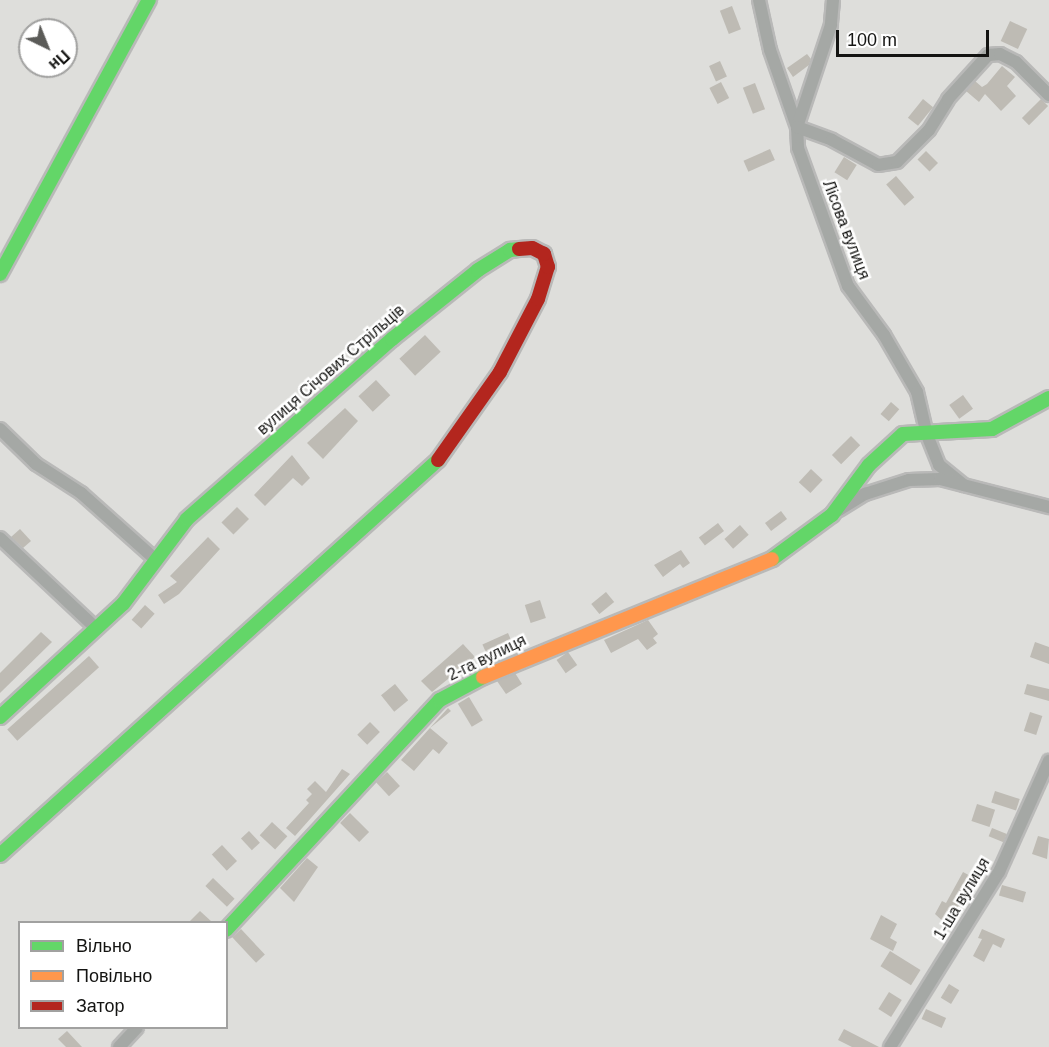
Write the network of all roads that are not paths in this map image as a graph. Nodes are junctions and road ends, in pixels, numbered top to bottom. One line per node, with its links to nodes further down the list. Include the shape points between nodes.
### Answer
1 (149, 0): 6 (street)
2 (759, 0): 5 (street, Лісова вулиця, via 770,50)
3 (833, 0): 5 (street, Лісова вулиця, via 831,25)
4 (1049, 95): 5 (street, via 1016,62 1000,54 988,55 897,162 878,165 832,140)
5 (797, 127): 9 (street, Лісова вулиця, via 798,147 848,286 884,335 917,392)
6 (0, 274)
7 (1049, 398): 9 (street, via 992,429)
8 (0, 429): 14 (street, via 36,464 81,493)
9 (927, 435): 10 (street, Лісова вулиця, via 939,465); 12 (street, 2-га вулиця, via 903,434 869,465)
10 (964, 485): 11 (street, Лісова вулиця); 12 (street, 2-га вулиця, via 940,479 909,480 865,494)
11 (1049, 507)
12 (832, 515): 19 (street, 2-га вулиця, via 775,558 511,662 440,700)
13 (0, 538): 15 (street)
14 (156, 560): 15 (street, вулиця Січових Стрільців, via 135,591); 18 (street, вулиця Січових Стрільців, via 187,519 209,498 460,284 518,247 538,250 547,260 538,299 500,372 433,468)
15 (96, 628): 16 (street, вулиця Січових Стрільців)
16 (0, 717)
17 (1049, 761): 22 (street, 1-ша вулиця, via 999,872)
18 (0, 855)
19 (228, 928)
20 (136, 1029): 21 (street)
21 (119, 1047)
22 (890, 1047)

